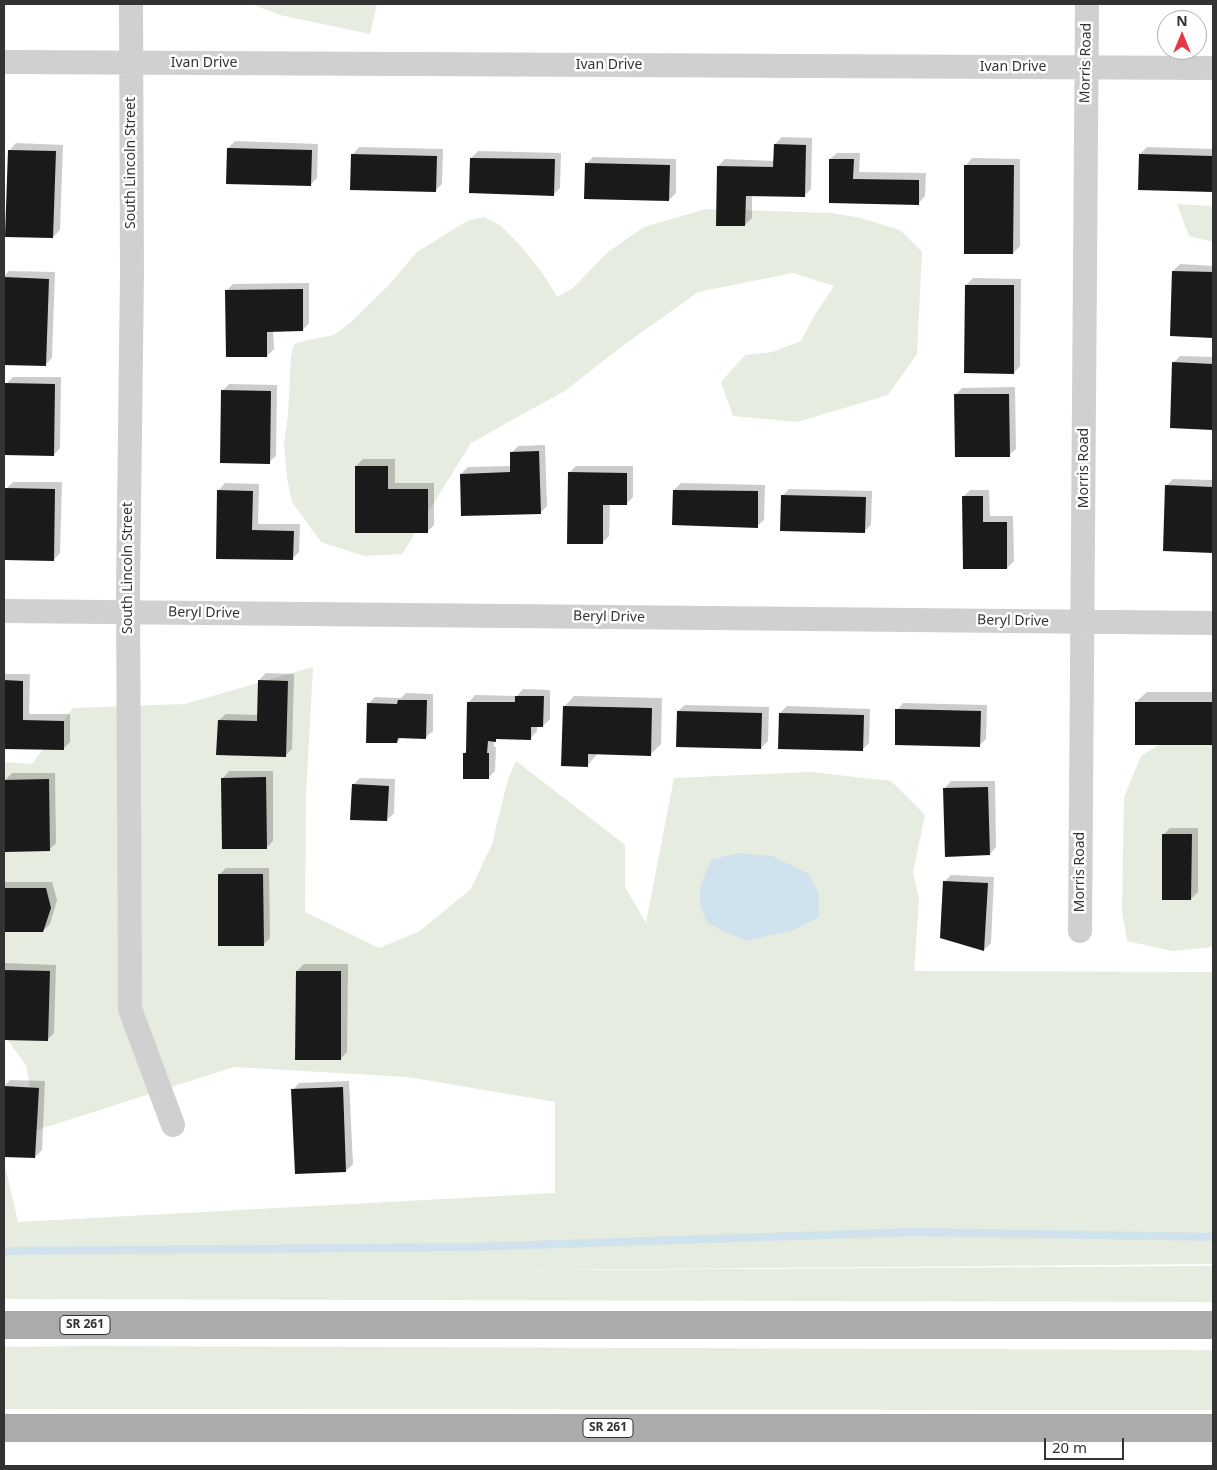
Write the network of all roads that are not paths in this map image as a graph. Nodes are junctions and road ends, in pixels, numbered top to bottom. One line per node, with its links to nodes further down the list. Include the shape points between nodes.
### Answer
1 (131, 4): 4 (street, South Lincoln Street)
2 (1087, 4): 5 (street, Morris Road)
3 (4, 62): 4 (street, Ivan Drive)
4 (131, 63): 5 (street, Ivan Drive); 8 (street, South Lincoln Street)
5 (1086, 67): 6 (street, Ivan Drive); 9 (street, Morris Road)
6 (1213, 68)
7 (4, 611): 8 (street, Beryl Drive)
8 (128, 612): 9 (street, Beryl Drive); 12 (street, South Lincoln Street, via 130,1009)
9 (1083, 621): 10 (street, Beryl Drive); 11 (street, Morris Road)
10 (1213, 622)
11 (1080, 931)
12 (173, 1125)
13 (4, 1324): 14 (main road, SR 261)
14 (1213, 1325)
15 (4, 1428): 16 (main road, SR 261)
16 (1213, 1428)

